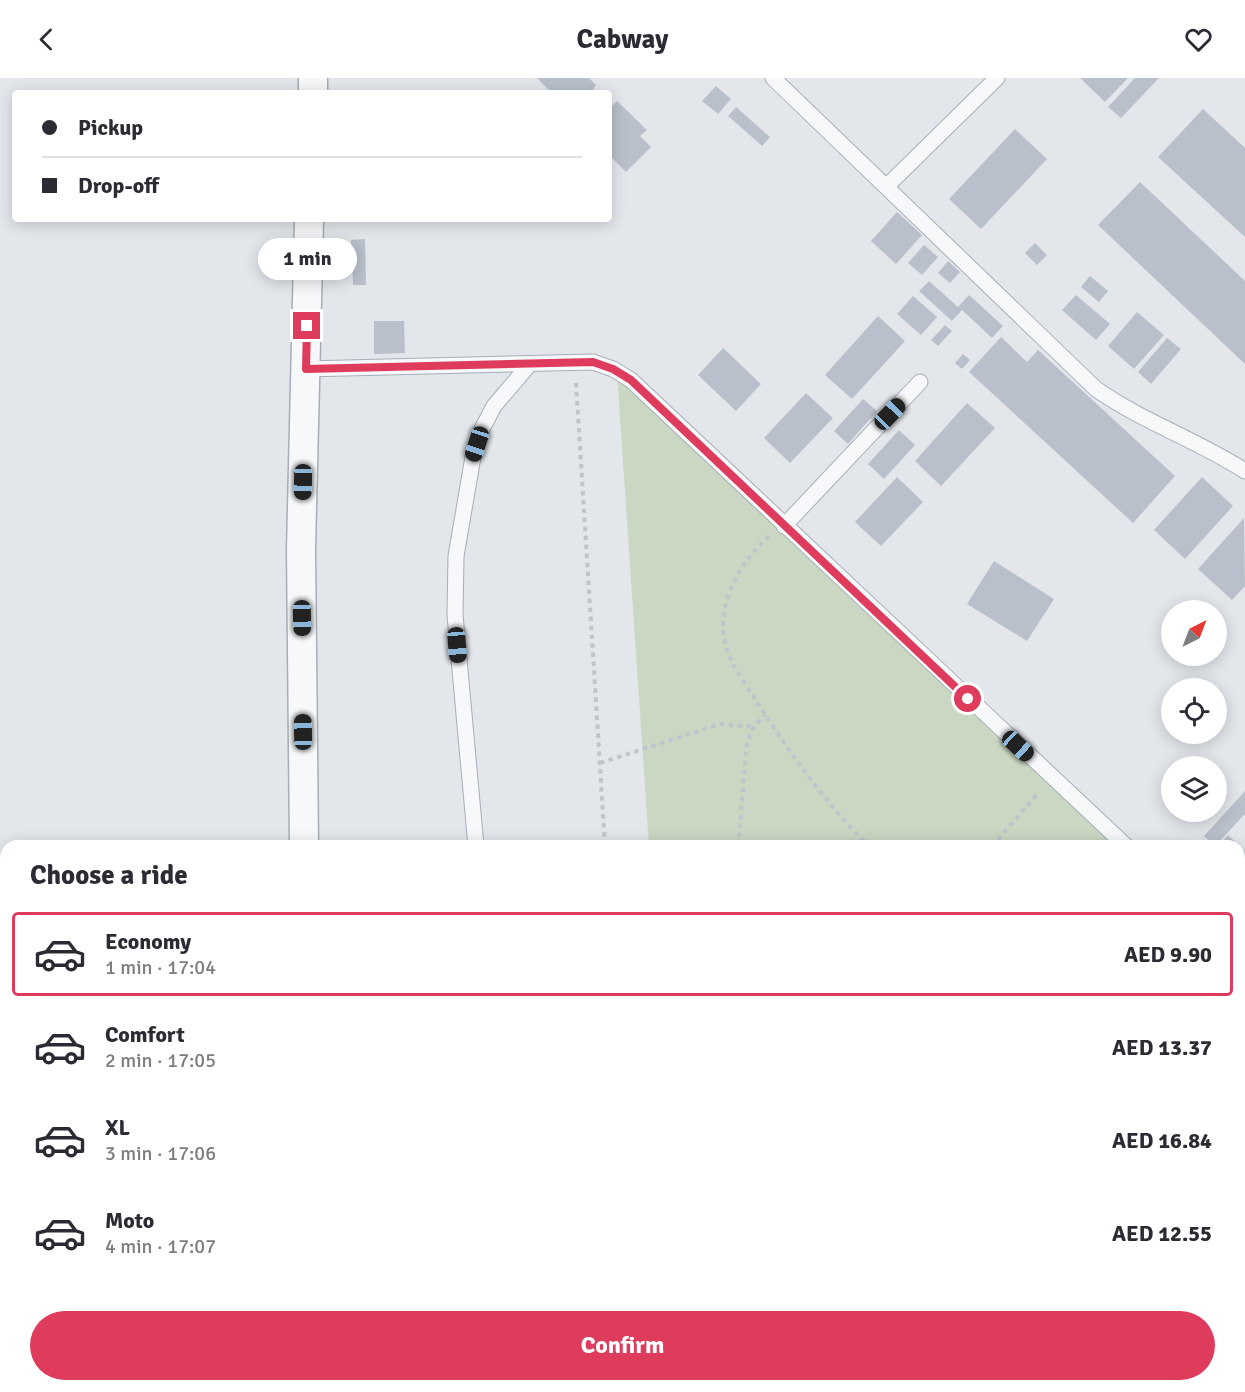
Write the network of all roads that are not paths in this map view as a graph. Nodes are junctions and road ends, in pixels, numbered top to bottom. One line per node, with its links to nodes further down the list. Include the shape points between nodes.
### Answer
1 (773, 78): 3 (lane)
2 (998, 78): 3 (lane)
3 (887, 186): 8 (lane, via 1096,389 1125,409 1198,443)
4 (309, 222): 6 (street)
5 (529, 365): 6 (lane); 9 (lane, via 593,362 631,380); 11 (lane, via 494,406 481,431 456,556 455,615)
6 (306, 369): 10 (street, via 301,549)
7 (920, 382): 9 (lane)
8 (1245, 471)
9 (784, 526): 12 (lane)
10 (304, 840)
11 (475, 840)
12 (1119, 840)

